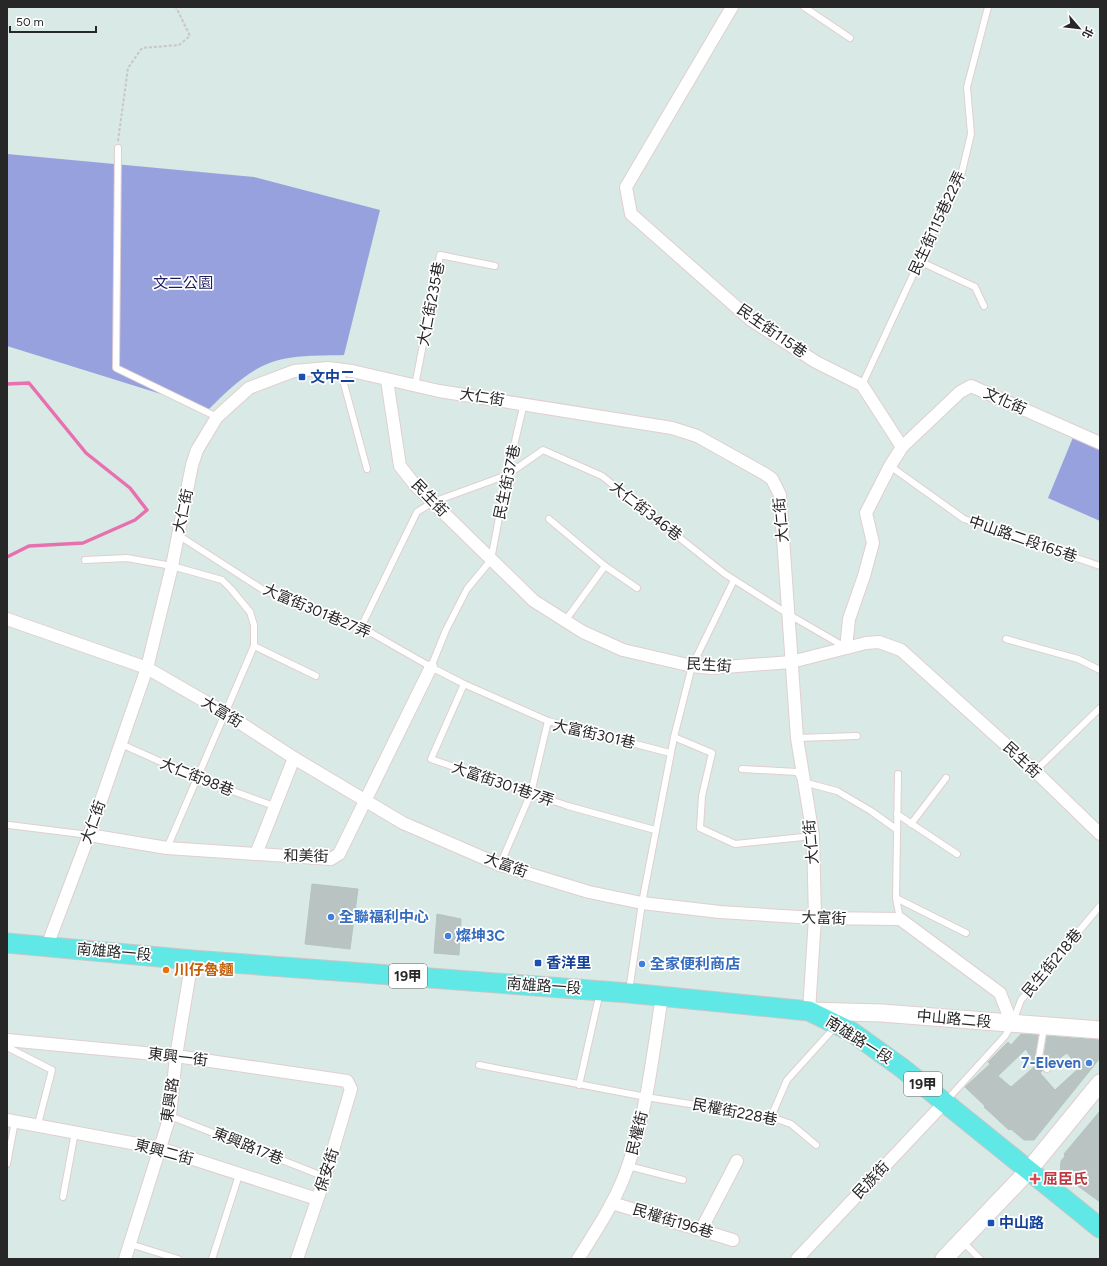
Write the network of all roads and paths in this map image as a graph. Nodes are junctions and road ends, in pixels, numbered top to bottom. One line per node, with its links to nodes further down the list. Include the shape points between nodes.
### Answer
1 (176, 7): 6 (path, via 190,36 179,45 142,48 128,68)
2 (732, 7): 12 (street, 民生街115巷, via 626,187 631,214 751,320 816,362)
3 (804, 7): 5 (lane)
4 (988, 7): 7 (lane, 民生街115巷22弄, via 967,87 971,134 960,180)
5 (850, 38)
6 (118, 148): 15 (lane, via 116,368)
7 (919, 261): 9 (lane, via 975,287); 12 (lane, 民生街115巷22弄)
8 (495, 266): 13 (lane, 大仁街235巷, via 440,255)
9 (984, 306)
10 (340, 369): 11 (street, 大仁街); 15 (street, 大仁街, via 319,367 294,371 258,384 238,397); 19 (lane)
11 (387, 380): 13 (street, 大仁街); 21 (street, 民生街, via 400,466)
12 (862, 385): 17 (street)
13 (415, 386): 14 (street, 大仁街)
14 (524, 403): 20 (lane, 民生街37巷); 31 (street, 大仁街, via 686,432 772,479 780,495)
15 (217, 417): 23 (street, 大仁街, via 197,450)
16 (1100, 444): 17 (street, 文化街, via 972,386 960,392)
17 (902, 447): 18 (street)
18 (890, 466): 28 (lane, 中山路二段165巷, via 964,519); 37 (street, via 866,513 873,543 849,619)
19 (367, 469)
20 (507, 475): 21 (lane, 大仁街346巷); 25 (lane, 民生街37巷); 29 (lane, 大仁街346巷, via 543,450 602,476)
21 (433, 502): 25 (street, 民生街); 34 (lane, 大仁街346巷, via 417,512)
22 (550, 519): 27 (lane)
23 (178, 535): 26 (street, 大仁街); 34 (lane, 大富街301巷27弄, via 265,591)
24 (85, 560): 26 (lane, via 127,558)
25 (491, 560): 33 (street, 民生街, via 534,601); 40 (lane, via 468,590 446,630)
26 (172, 566): 36 (lane, via 222,580 250,612 254,625); 41 (street, 大仁街)
27 (605, 566): 30 (lane); 33 (lane)
28 (1100, 566)
29 (734, 580): 31 (lane, 大仁街346巷); 39 (lane)
30 (638, 588)
31 (788, 614): 37 (lane, 大仁街346巷); 38 (street, 大仁街)
32 (8, 620): 41 (street, 大富街)
33 (565, 621): 39 (street, 民生街, via 623,650)
34 (361, 627): 40 (lane, 大富街301巷27弄)
35 (1006, 639): 42 (lane, via 1078,659)
36 (254, 646): 43 (lane); 46 (lane)
37 (846, 648): 38 (street, 民生街); 55 (street, 民生街, via 879,642 901,650)
38 (791, 662): 39 (street, 民生街, via 729,668); 50 (street, 大仁街)
39 (692, 666): 49 (lane)
40 (431, 667): 44 (lane, 大富街301巷27弄); 61 (street, 和美街)
41 (147, 668): 46 (street, 大富街); 51 (street, 大仁街)
42 (1100, 670)
43 (316, 676)
44 (464, 684): 47 (lane, 大富街301巷27弄); 60 (lane, 大富街301巷7弄, via 431,759)
45 (1100, 708): 55 (lane)
46 (225, 713): 53 (street, 大富街); 57 (lane)
47 (548, 720): 52 (lane, 大富街301巷); 60 (lane, 大富街301巷)
48 (857, 736): 50 (lane)
49 (674, 737): 52 (lane); 70 (lane, via 712,753 702,796 700,828 735,844)
50 (796, 738): 59 (street, 大仁街)
51 (121, 744): 57 (lane, 大仁街98巷); 69 (street, 大仁街)
52 (670, 753): 67 (lane)
53 (294, 758): 61 (street, 大富街); 62 (street)
54 (742, 770): 59 (lane, via 797,772)
55 (1035, 771): 68 (street, 民生街)
56 (898, 774): 63 (lane)
57 (198, 778): 62 (lane, 大仁街98巷); 71 (lane)
58 (946, 778): 64 (lane)
59 (803, 782): 66 (lane, via 837,791); 70 (street, 大仁街)
60 (531, 793): 67 (lane, 大富街301巷7弄); 74 (lane, 大富街301巷)
61 (364, 801): 72 (street, 和美街, via 339,854 331,859); 74 (street, 大富街, via 402,823)
62 (274, 806): 72 (street)
63 (896, 814): 64 (lane); 66 (lane)
64 (911, 824): 73 (lane)
65 (8, 825): 69 (lane)
66 (896, 829): 75 (lane)
67 (655, 830): 76 (lane)
68 (1100, 834)
69 (89, 835): 71 (street, 和美街); 82 (street, 大仁街)
70 (813, 836): 78 (street, 大仁街)
71 (167, 848): 72 (street, 和美街)
72 (256, 854)
73 (957, 854)
74 (500, 865): 76 (street, 大富街, via 589,892)
75 (896, 898): 79 (lane); 80 (lane)
76 (642, 903): 78 (street, 大富街, via 720,912); 85 (lane)
77 (1100, 906): 89 (lane, 民生街218巷, via 1021,1000)
78 (815, 918): 79 (street, 大富街); 87 (street, 大仁街)
79 (900, 919): 89 (street, via 1000,993)
80 (966, 933)
81 (7, 943): 82 (main road, 南雄路一段 / 19甲)
82 (47, 946): 83 (main road, 南雄路一段 / 19甲)
83 (192, 960): 84 (main road, 南雄路一段 / 19甲); 94 (street, 東興路)
84 (600, 991): 85 (main road, 南雄路一段 / 19甲); 99 (lane)
85 (629, 993): 86 (main road, 南雄路一段 / 19甲)
86 (662, 996): 87 (main road, 南雄路一段 / 19甲); 100 (street, 民權街)
87 (809, 1011): 88 (main road, 南雄路一段 / 19甲); 89 (street, 中山路二段, via 882,1013)
88 (838, 1024): 101 (main road, 南雄路一段 / 19甲, via 878,1050); 103 (lane, via 787,1080)
89 (1012, 1024): 90 (street, 中山路二段); 101 (lane, 民生街218巷, via 1005,1036)
90 (1044, 1025): 91 (street, 中山路二段); 96 (lane, via 1039,1057)
91 (1100, 1030)
92 (7, 1040): 94 (street, 東興一街)
93 (7, 1047): 105 (lane, via 52,1070)
94 (176, 1056): 97 (street, 東興一街); 102 (street, 東興路)
95 (479, 1065): 99 (lane, 民權街228巷)
96 (1047, 1069)
97 (348, 1081): 114 (street, 保安街, via 351,1089)
98 (1100, 1084): 112 (street)
99 (579, 1085): 100 (lane, 民權街228巷)
100 (646, 1097): 103 (lane, 民權街228巷); 111 (street, 民權街)
101 (945, 1102): 112 (main road, 南雄路一段 / 19甲); 129 (street, 民族街)
102 (170, 1116): 108 (street, 東興路); 114 (lane, 東興路17巷)
103 (771, 1117): 107 (lane, 民權街228巷, via 791,1124)
104 (11, 1120): 105 (street, 東興二街); 110 (lane)
105 (38, 1124): 106 (street, 東興二街)
106 (75, 1131): 108 (street, 東興二街); 116 (lane)
107 (816, 1145)
108 (159, 1148): 113 (street, 東興二街); 123 (street, 東興路)
109 (737, 1161): 120 (street)
110 (7, 1164)
111 (628, 1166): 115 (lane); 118 (street, 民權街)
112 (1030, 1170): 119 (main road, 19甲); 122 (street)
113 (240, 1175): 117 (street, 東興二街); 126 (lane)
114 (325, 1177): 117 (street, 保安街)
115 (683, 1180)
116 (63, 1197)
117 (317, 1200): 127 (street, 保安街)
118 (612, 1203): 120 (street, 民權街196巷); 128 (street, 民權街)
119 (1100, 1228)
120 (701, 1230): 121 (street, 民權街196巷)
121 (733, 1240)
122 (962, 1241): 130 (street); 131 (lane)
123 (130, 1244): 124 (street, 東興路); 125 (lane)
124 (125, 1259)
125 (178, 1259)
126 (212, 1259)
127 (297, 1259)
128 (578, 1259)
129 (797, 1259)
130 (944, 1259)
131 (980, 1259)

